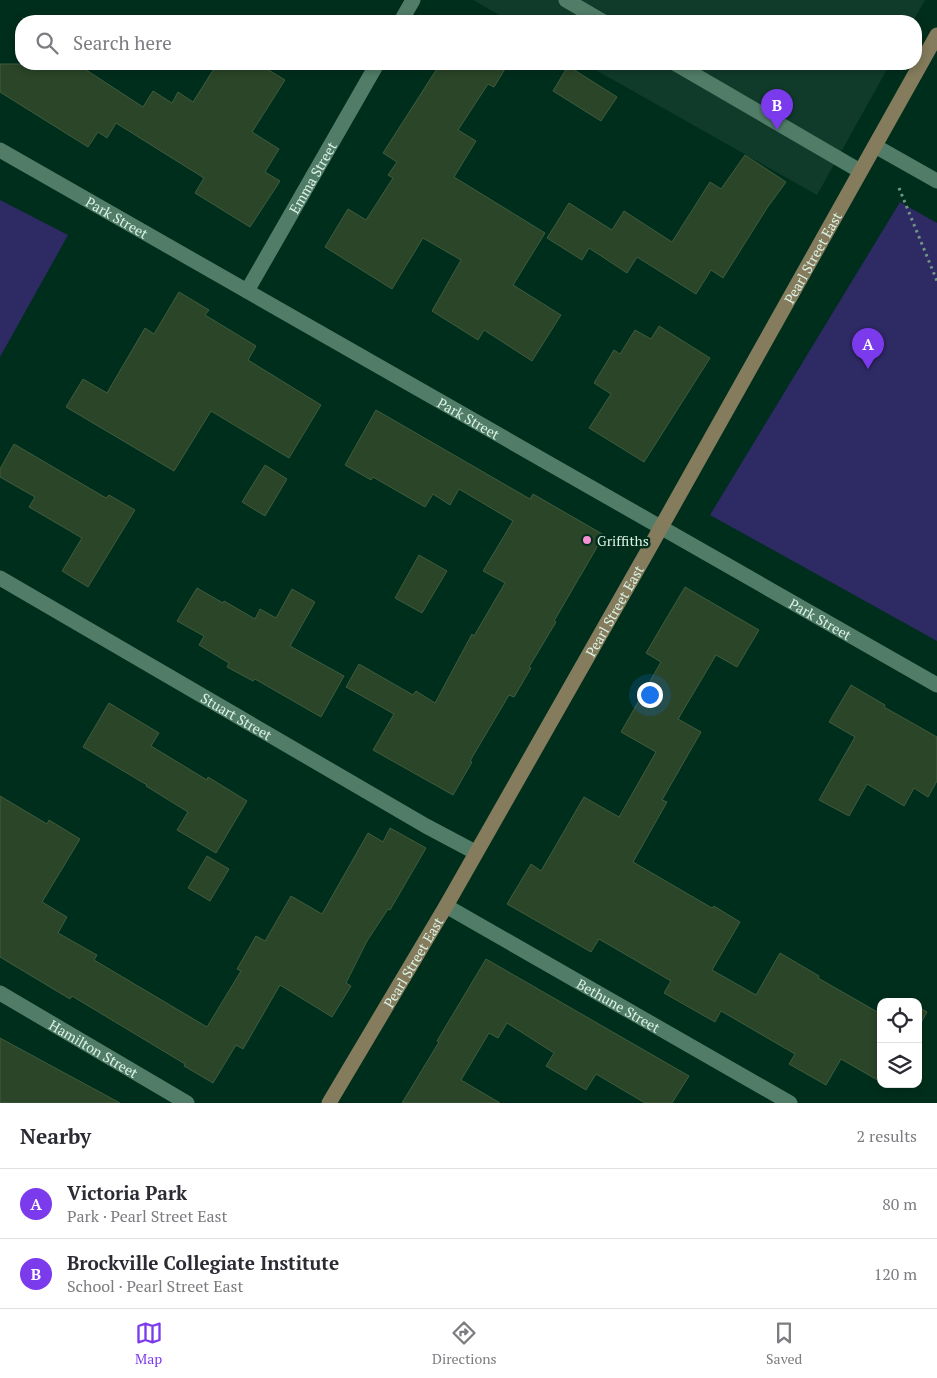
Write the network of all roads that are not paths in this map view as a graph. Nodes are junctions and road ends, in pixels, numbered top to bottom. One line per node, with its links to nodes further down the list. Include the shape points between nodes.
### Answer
1 (413, 0): 3 (street)
2 (566, 0): 4 (street)
3 (404, 15)
4 (592, 15)
5 (937, 35): 6 (street, Pearl Street East)
6 (922, 62)
7 (374, 70): 14 (street, Emma Street)
8 (686, 70): 12 (street)
9 (917, 70): 10 (street, Pearl Street East)
10 (875, 146): 12 (street, Pearl Street East); 13 (street)
11 (0, 150): 14 (street, Park Street)
12 (860, 171): 15 (street, Pearl Street East)
13 (937, 181)
14 (247, 291): 15 (street, Park Street)
15 (661, 528): 17 (street, Park Street); 18 (street, Pearl Street East)
16 (0, 578): 18 (street, Stuart Street)
17 (937, 685)
18 (475, 852): 19 (street, Pearl Street East)
19 (446, 906): 22 (street, Pearl Street East); 23 (street, Bethune Street)
20 (0, 993): 21 (street, Hamilton Street)
21 (187, 1103)
22 (329, 1103)
23 (790, 1103)

